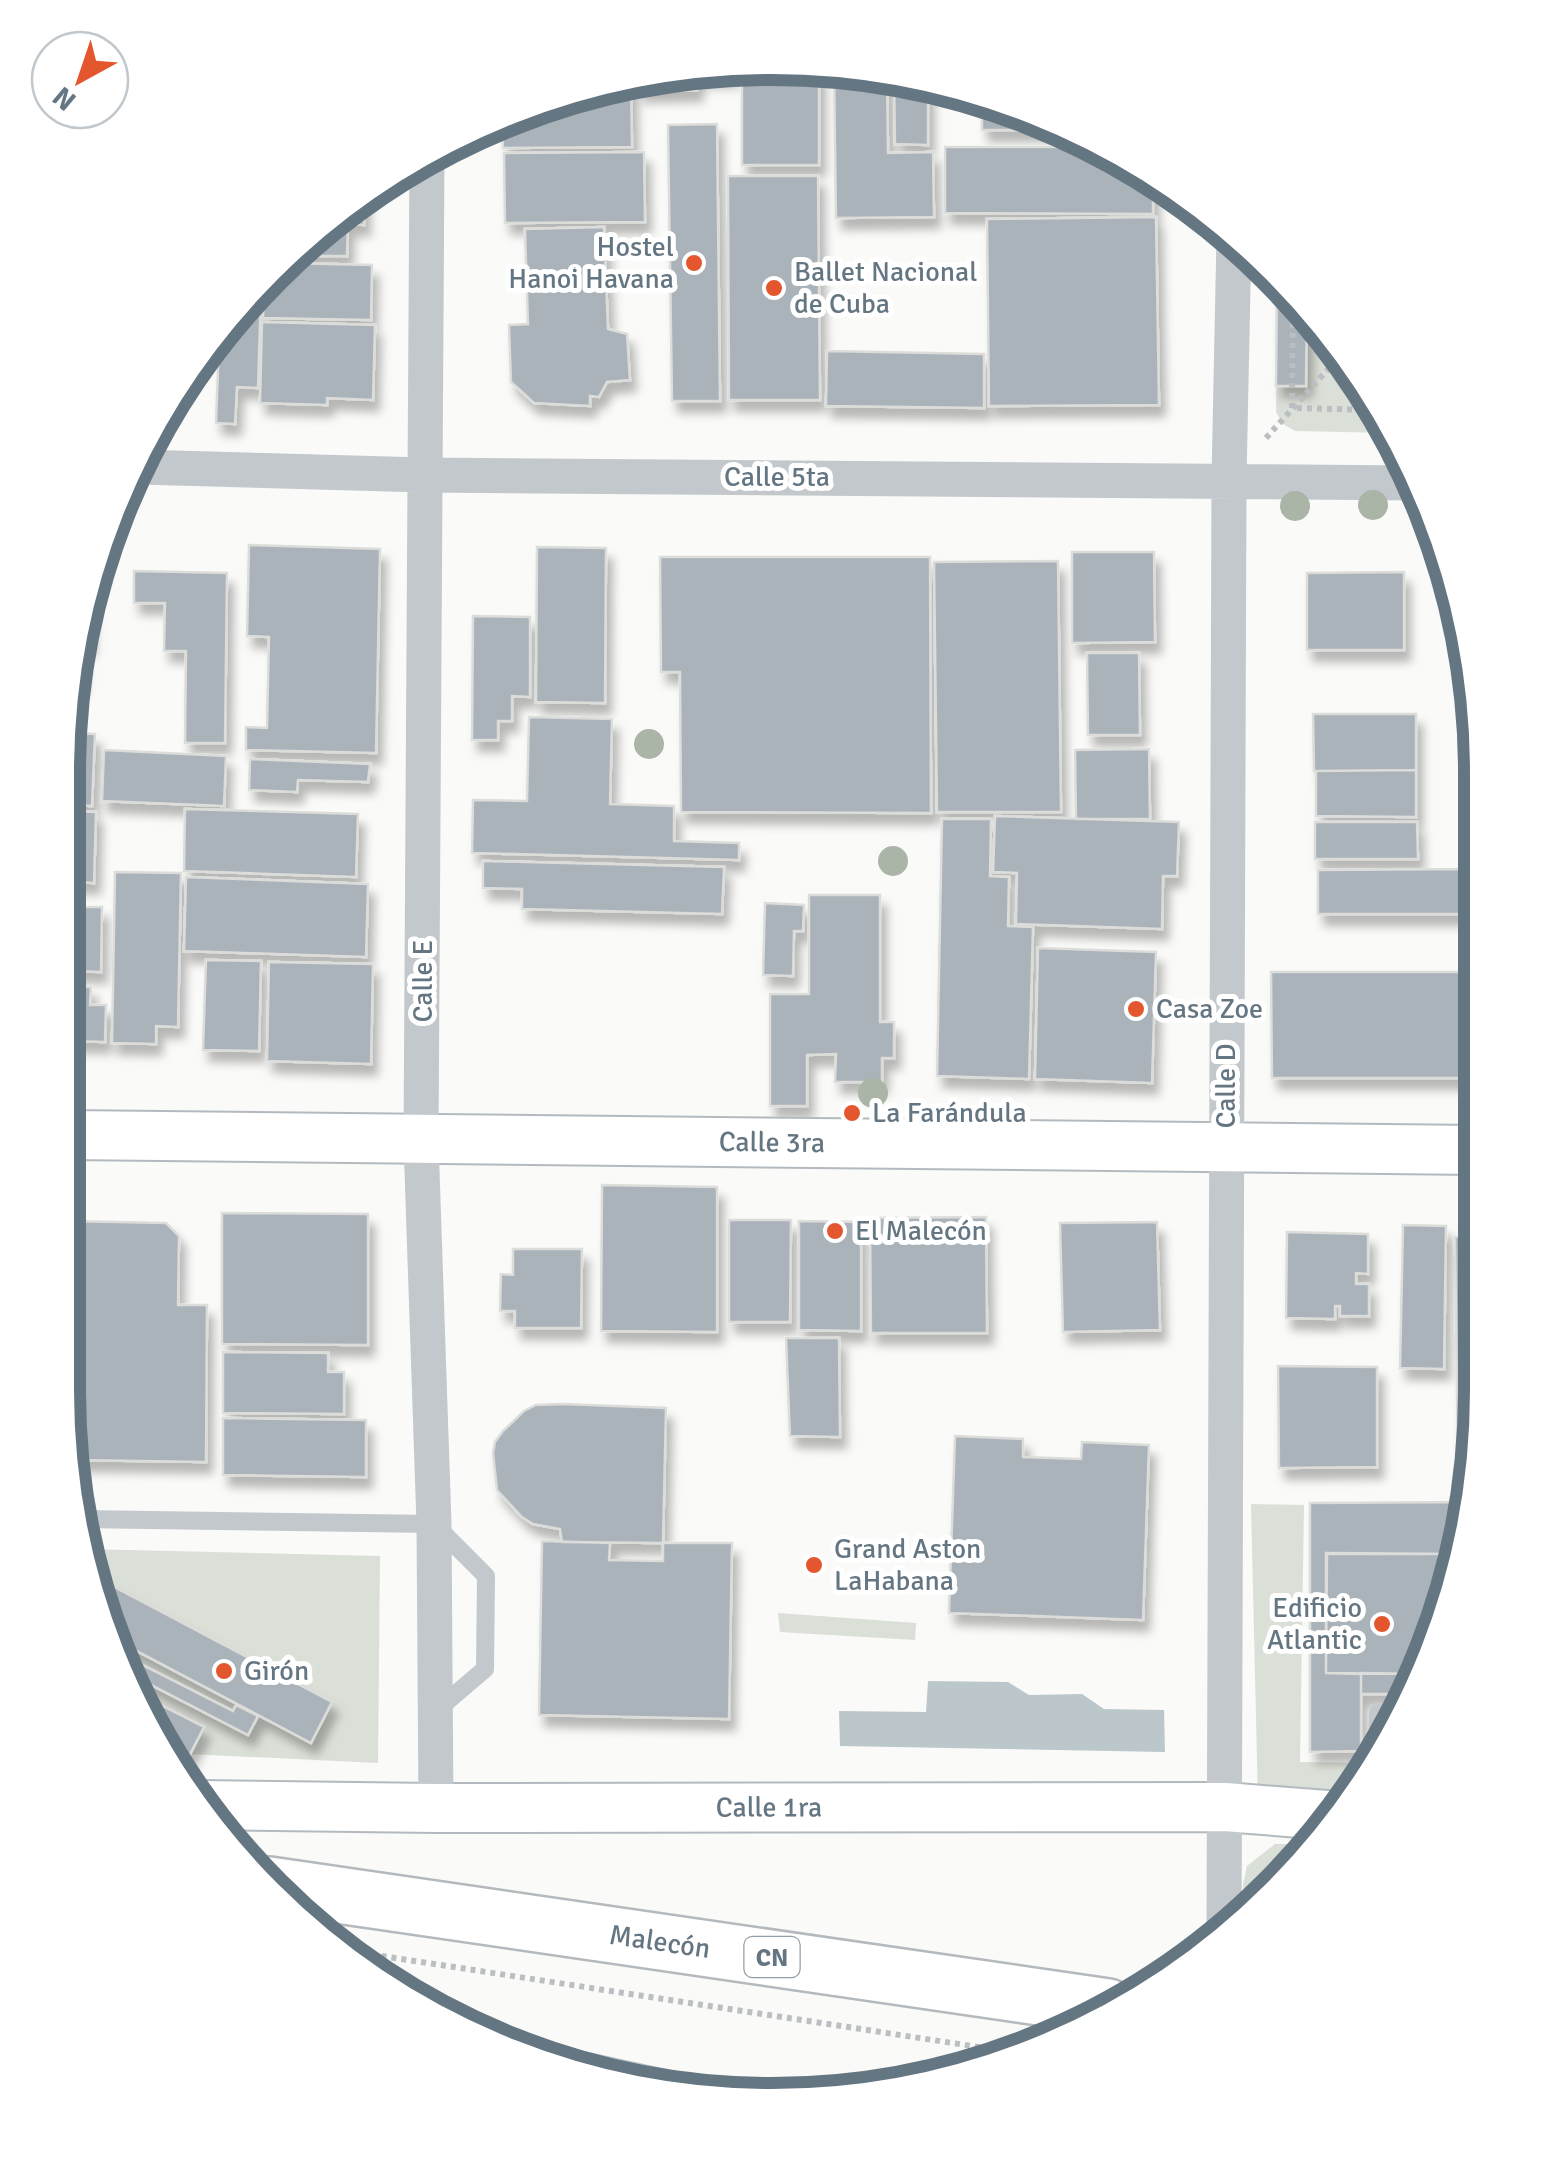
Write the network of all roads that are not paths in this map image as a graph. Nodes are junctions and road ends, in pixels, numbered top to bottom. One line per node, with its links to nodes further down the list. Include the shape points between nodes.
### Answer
1 (427, 173): 4 (street, Calle E)
2 (1234, 257): 5 (street, Calle D)
3 (150, 467): 4 (street, Calle 5ta)
4 (425, 475): 5 (street, Calle 5ta); 8 (street, Calle E)
5 (1229, 480): 6 (street, Calle 5ta); 9 (street, Calle D)
6 (1400, 483)
7 (80, 1135): 8 (street, Calle 3ra)
8 (421, 1141): 9 (street, Calle 3ra); 12 (street, Calle E)
9 (1226, 1148): 10 (street, Calle 3ra); 17 (street, Calle D)
10 (1464, 1150)
11 (92, 1519): 12 (lane)
12 (434, 1524): 13 (street, Calle E); 13 (lane, via 486,1576 485,1669)
13 (434, 1712): 18 (street, Calle E)
14 (1378, 1713): 15 (lane)
15 (1378, 1724)
16 (218, 1805): 18 (street, Calle 1ra)
17 (1225, 1807): 18 (street, Calle 1ra); 19 (street, Calle 1ra); 21 (street, Calle D)
18 (436, 1808)
19 (1319, 1814)
20 (291, 1887): 22 (highway, Malecón / CN)
21 (1224, 1914)
22 (1093, 2004)

